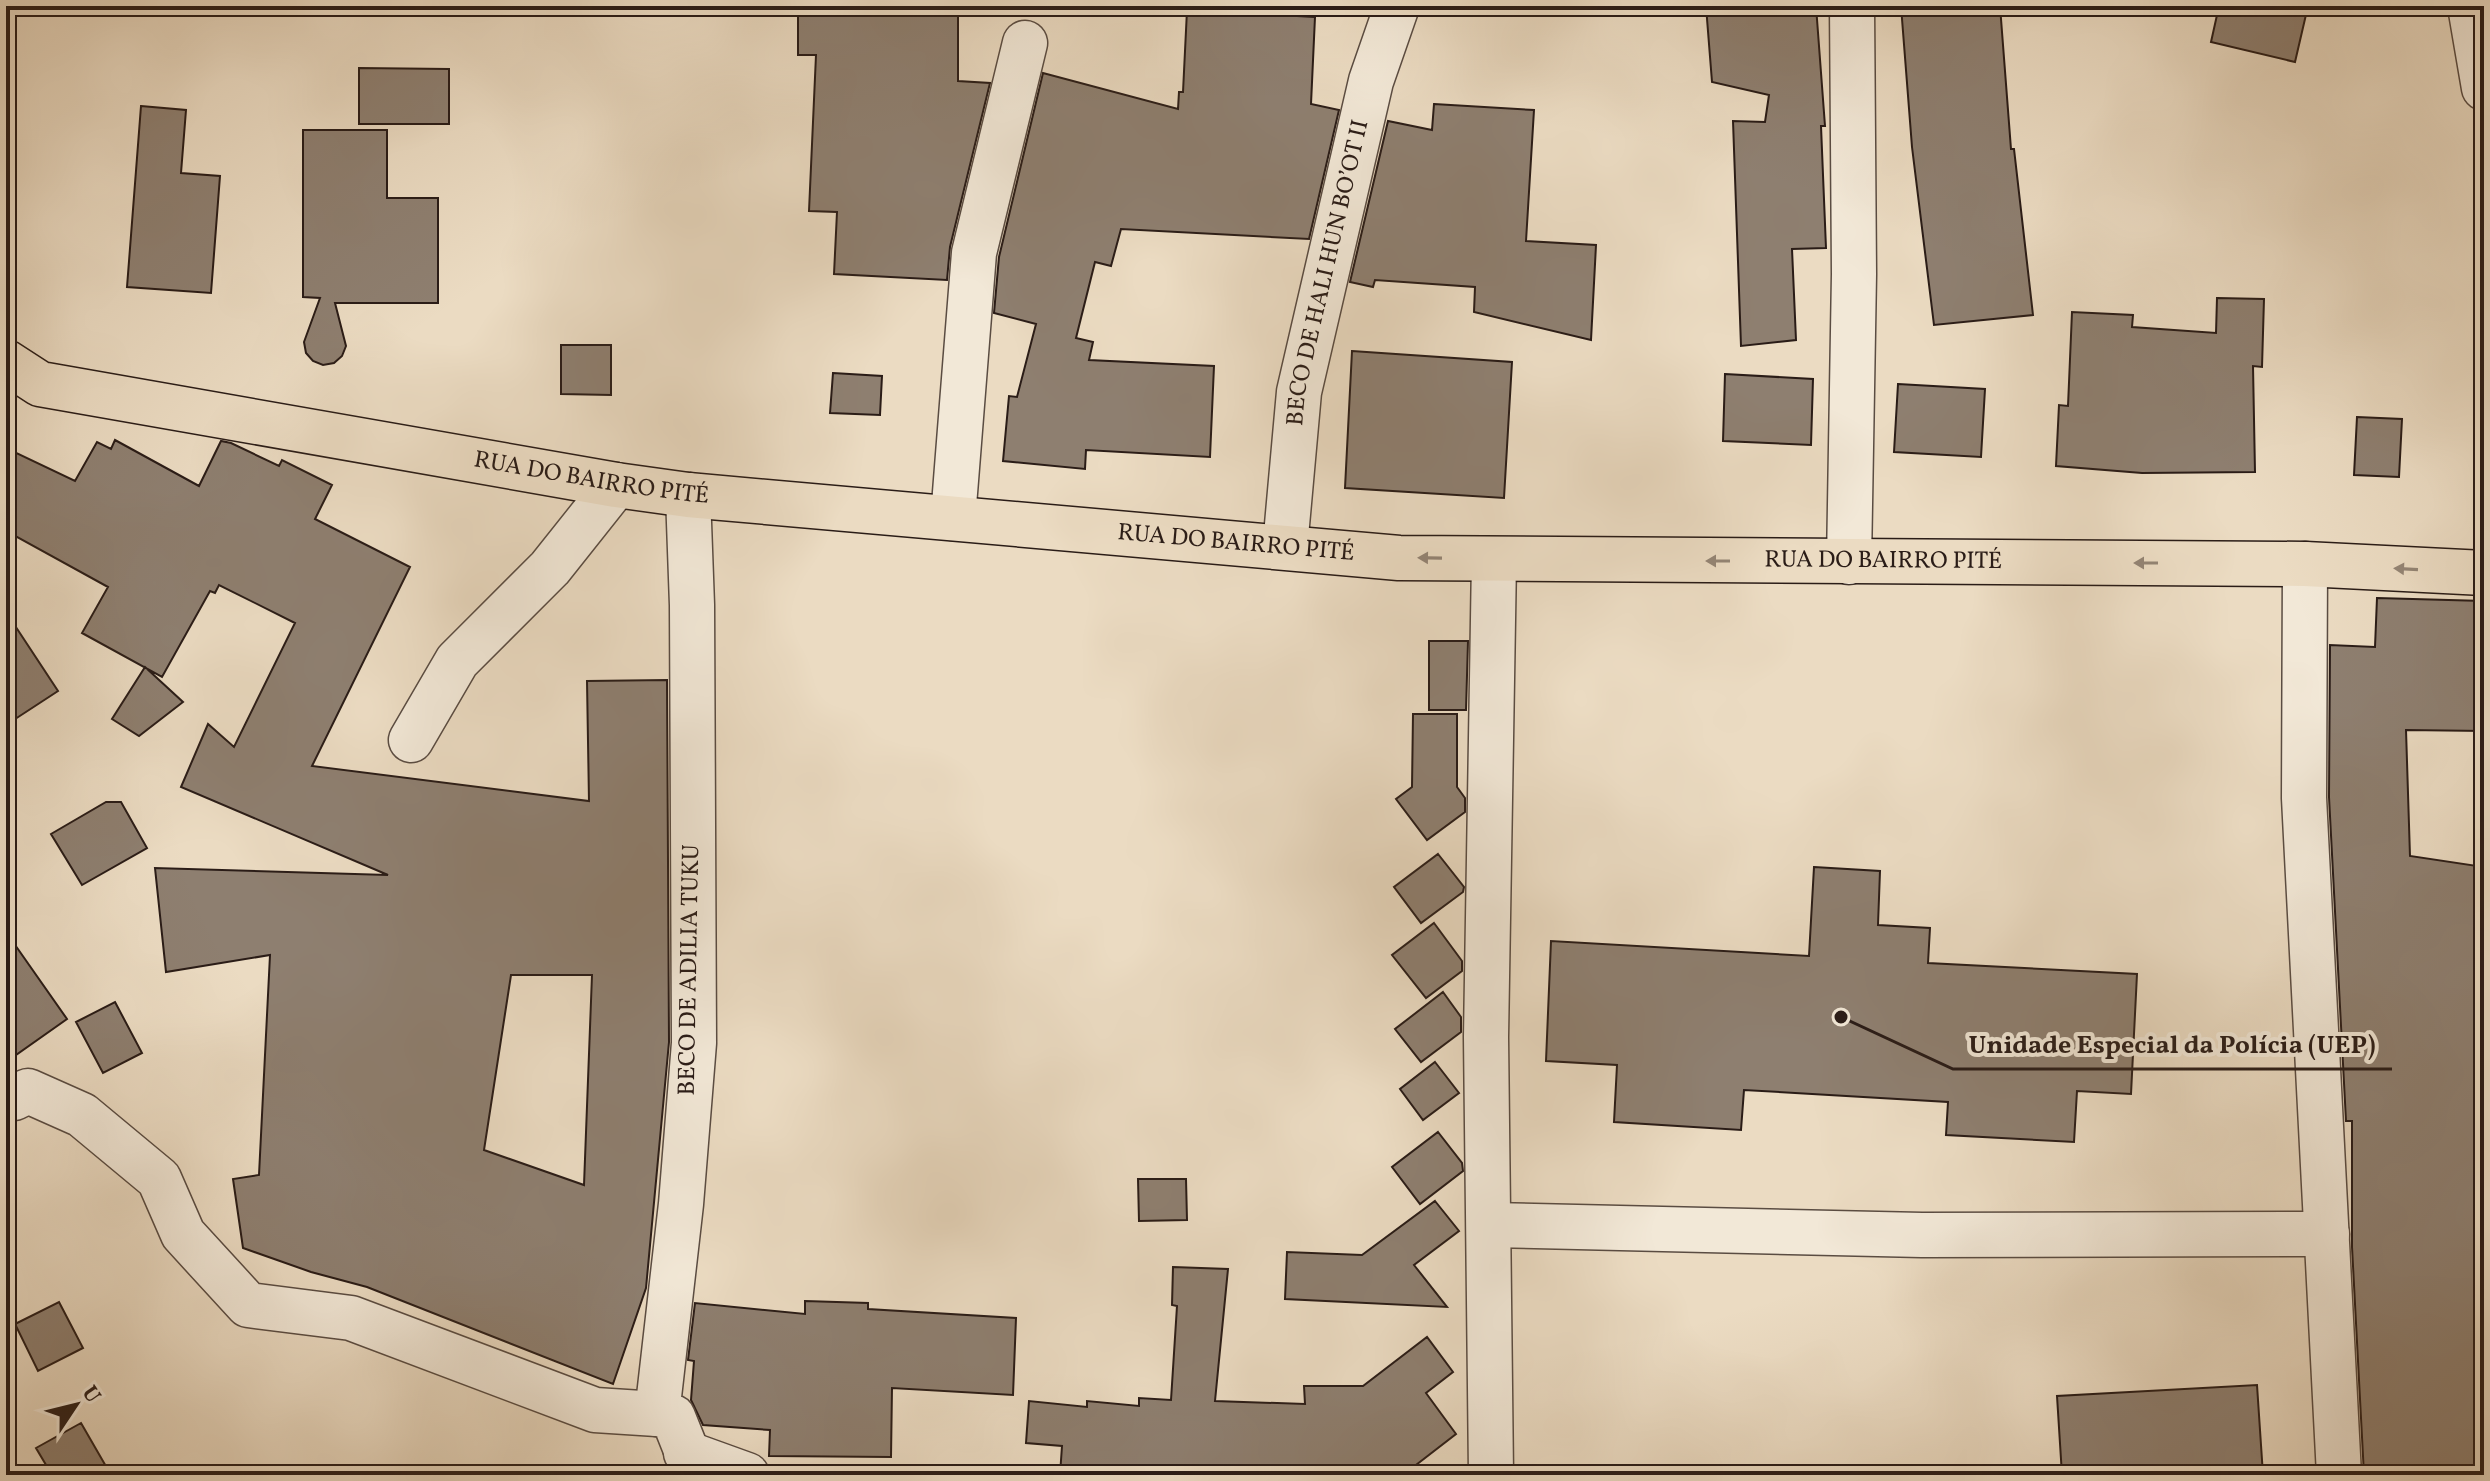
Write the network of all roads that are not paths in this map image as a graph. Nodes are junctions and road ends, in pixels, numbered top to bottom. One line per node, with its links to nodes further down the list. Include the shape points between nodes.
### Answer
1 (1397, 6): 10 (street, BECO DE HALI HUN BO’OT II, via 1371,81 1299,392)
2 (1852, 6): 12 (street)
3 (2470, 6): 5 (street)
4 (1025, 43): 9 (street, via 974,253)
5 (2484, 88)
6 (6, 362): 7 (main road, RUA DO BAIRRO PITÉ, via 40,384)
7 (616, 485): 8 (main road, RUA DO BAIRRO PITÉ); 15 (street, via 550,568 457,661)
8 (688, 495): 9 (main road, RUA DO BAIRRO PITÉ); 19 (street, BECO DE ADILIA TUKU, via 694,1043)
9 (953, 518): 10 (main road, RUA DO BAIRRO PITÉ)
10 (1285, 547): 11 (main road, RUA DO BAIRRO PITÉ, one-way to 10)
11 (1494, 560): 12 (main road, RUA DO BAIRRO PITÉ, one-way to 11); 17 (street, via 1486,1037)
12 (1849, 562): 13 (main road, RUA DO BAIRRO PITÉ, one-way to 12)
13 (2305, 564): 14 (main road, RUA DO BAIRRO PITÉ, one-way to 13); 18 (street, via 2304,798)
14 (2484, 573)
15 (411, 740)
16 (14, 1098): 19 (street, via 28,1091 82,1115 159,1179 183,1234 248,1305 351,1318 595,1410)
17 (1490, 1225): 18 (street, via 1922,1235); 22 (street)
18 (2327, 1234): 23 (street)
19 (657, 1414): 20 (street, via 673,1417)
20 (691, 1464): 21 (street)
21 (747, 1475)
22 (1491, 1475)
23 (2339, 1475)

